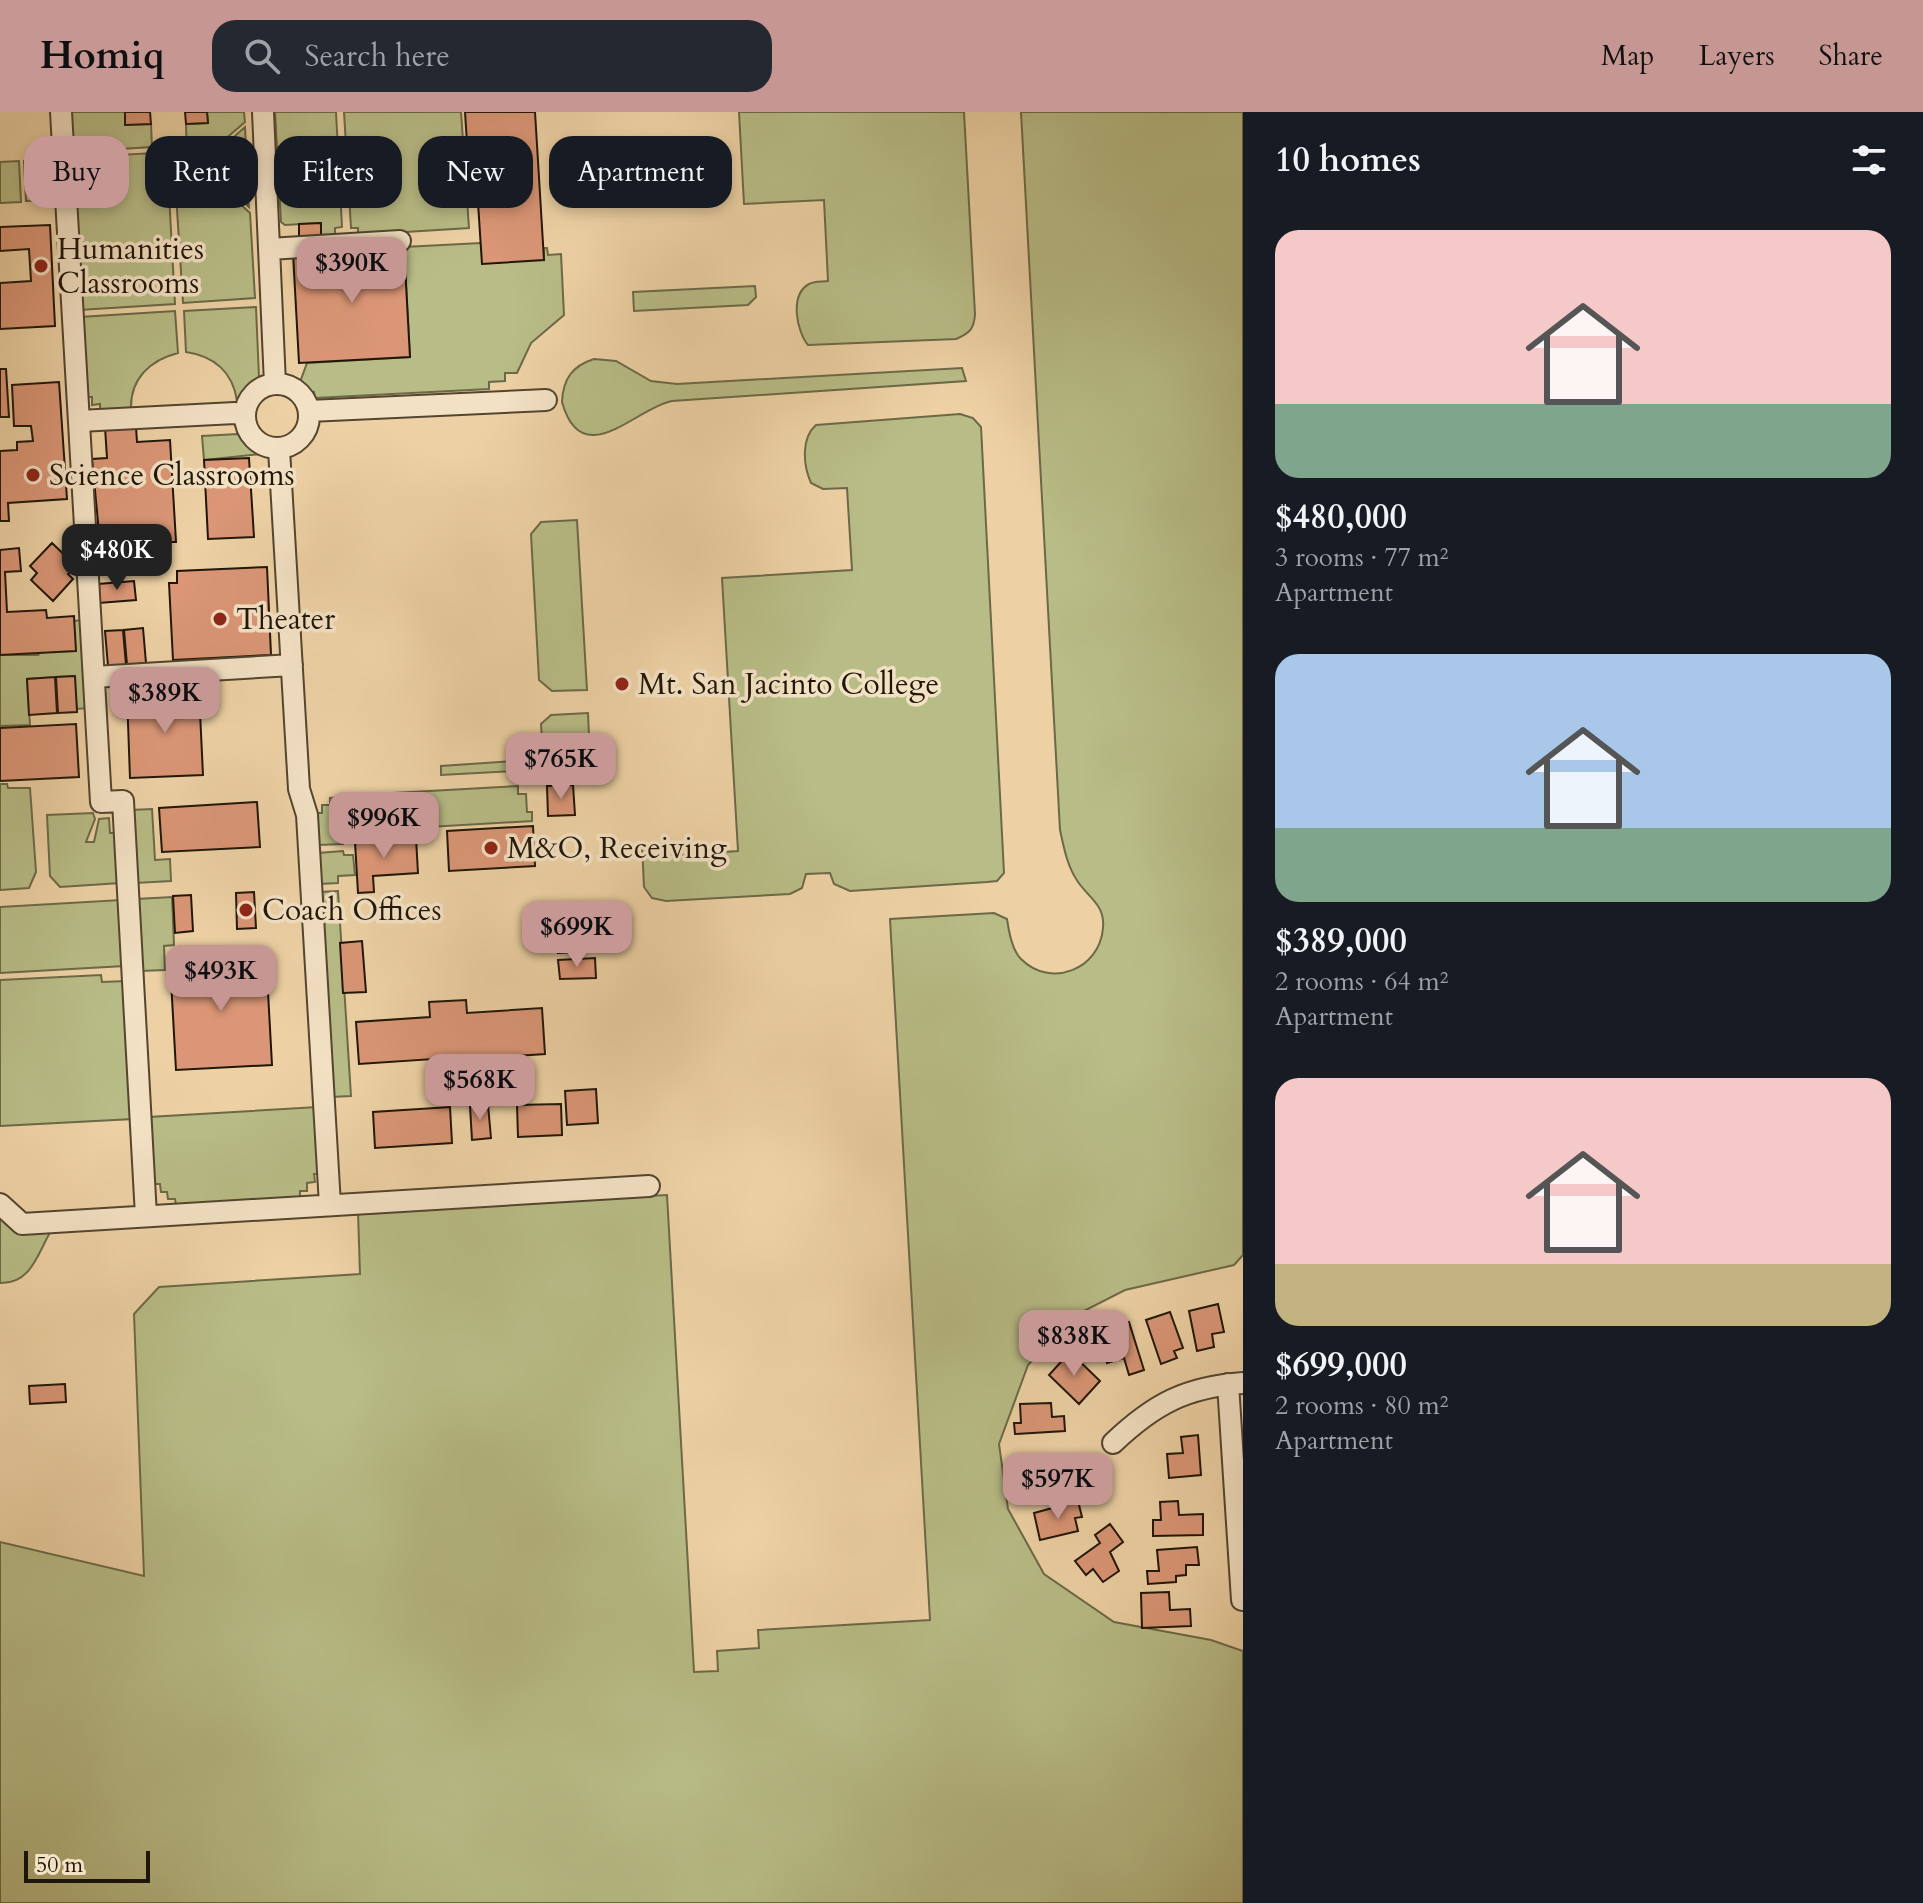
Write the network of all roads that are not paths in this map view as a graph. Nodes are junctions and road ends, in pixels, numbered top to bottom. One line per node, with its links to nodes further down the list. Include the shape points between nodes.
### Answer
1 (61, 112): 9 (street)
2 (263, 112): 4 (street)
3 (400, 241): 4 (street)
4 (269, 249): 5 (street)
5 (275, 384): 7 (street, via 301,394); 8 (street, via 258,391)
6 (546, 400): 7 (street)
7 (309, 411): 10 (street, via 305,432)
8 (245, 416): 9 (street); 10 (street, via 255,440)
9 (79, 421): 12 (street)
10 (279, 449): 11 (street)
11 (292, 665): 12 (street); 15 (street, via 299,789 307,815)
12 (94, 677): 16 (street, via 101,802 123,801)
13 (649, 1186): 15 (street)
14 (0, 1204): 16 (street, via 22,1224)
15 (330, 1205): 16 (street)
16 (146, 1216)
17 (1235, 1384): 18 (street, via 1163,1402); 19 (street)
18 (1113, 1443)
19 (1242, 1600)

